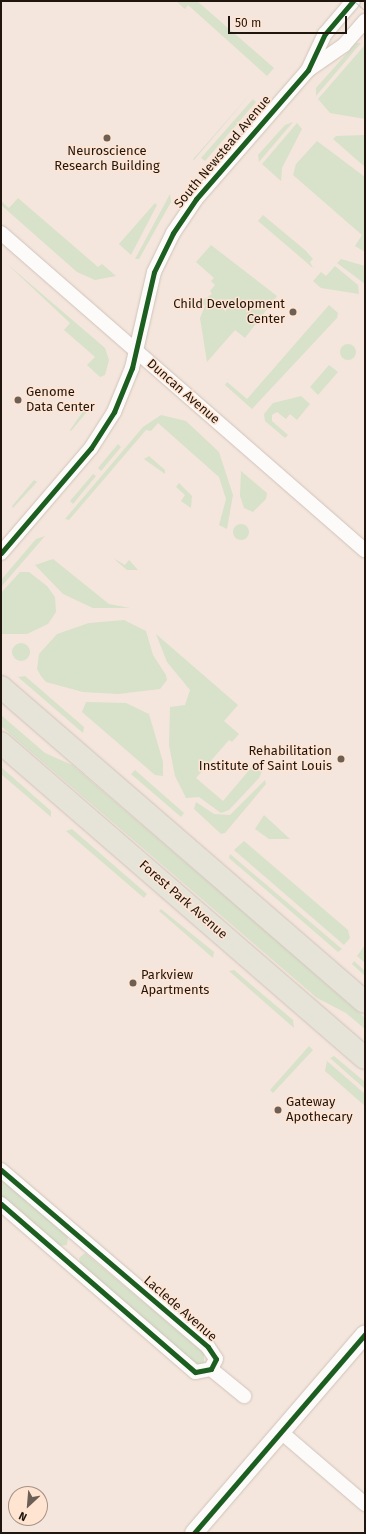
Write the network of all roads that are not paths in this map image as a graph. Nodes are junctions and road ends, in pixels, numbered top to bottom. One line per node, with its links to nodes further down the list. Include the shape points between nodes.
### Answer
1 (353, 1): 3 (street, South Newstead Avenue, via 325,34)
2 (365, 21): 3 (street, South Newstead Avenue, via 344,45)
3 (308, 70): 5 (street, South Newstead Avenue, via 196,199 173,232 154,272)
4 (1, 233): 5 (street, Duncan Avenue)
5 (135, 351): 6 (street, Duncan Avenue); 7 (street, South Newstead Avenue, via 125,389 100,435)
6 (365, 551)
7 (1, 552)
8 (1, 687): 10 (main road)
9 (1, 743): 11 (main road, Forest Park Avenue)
10 (365, 1002)
11 (365, 1058)
12 (1, 1170): 15 (street, Laclede Avenue, via 208,1347 216,1359)
13 (1, 1204): 15 (street, via 195,1372)
14 (365, 1334): 17 (street)
15 (211, 1369): 16 (street)
16 (244, 1396)
17 (281, 1432): 18 (street); 19 (street)
18 (365, 1504)
19 (194, 1533)

